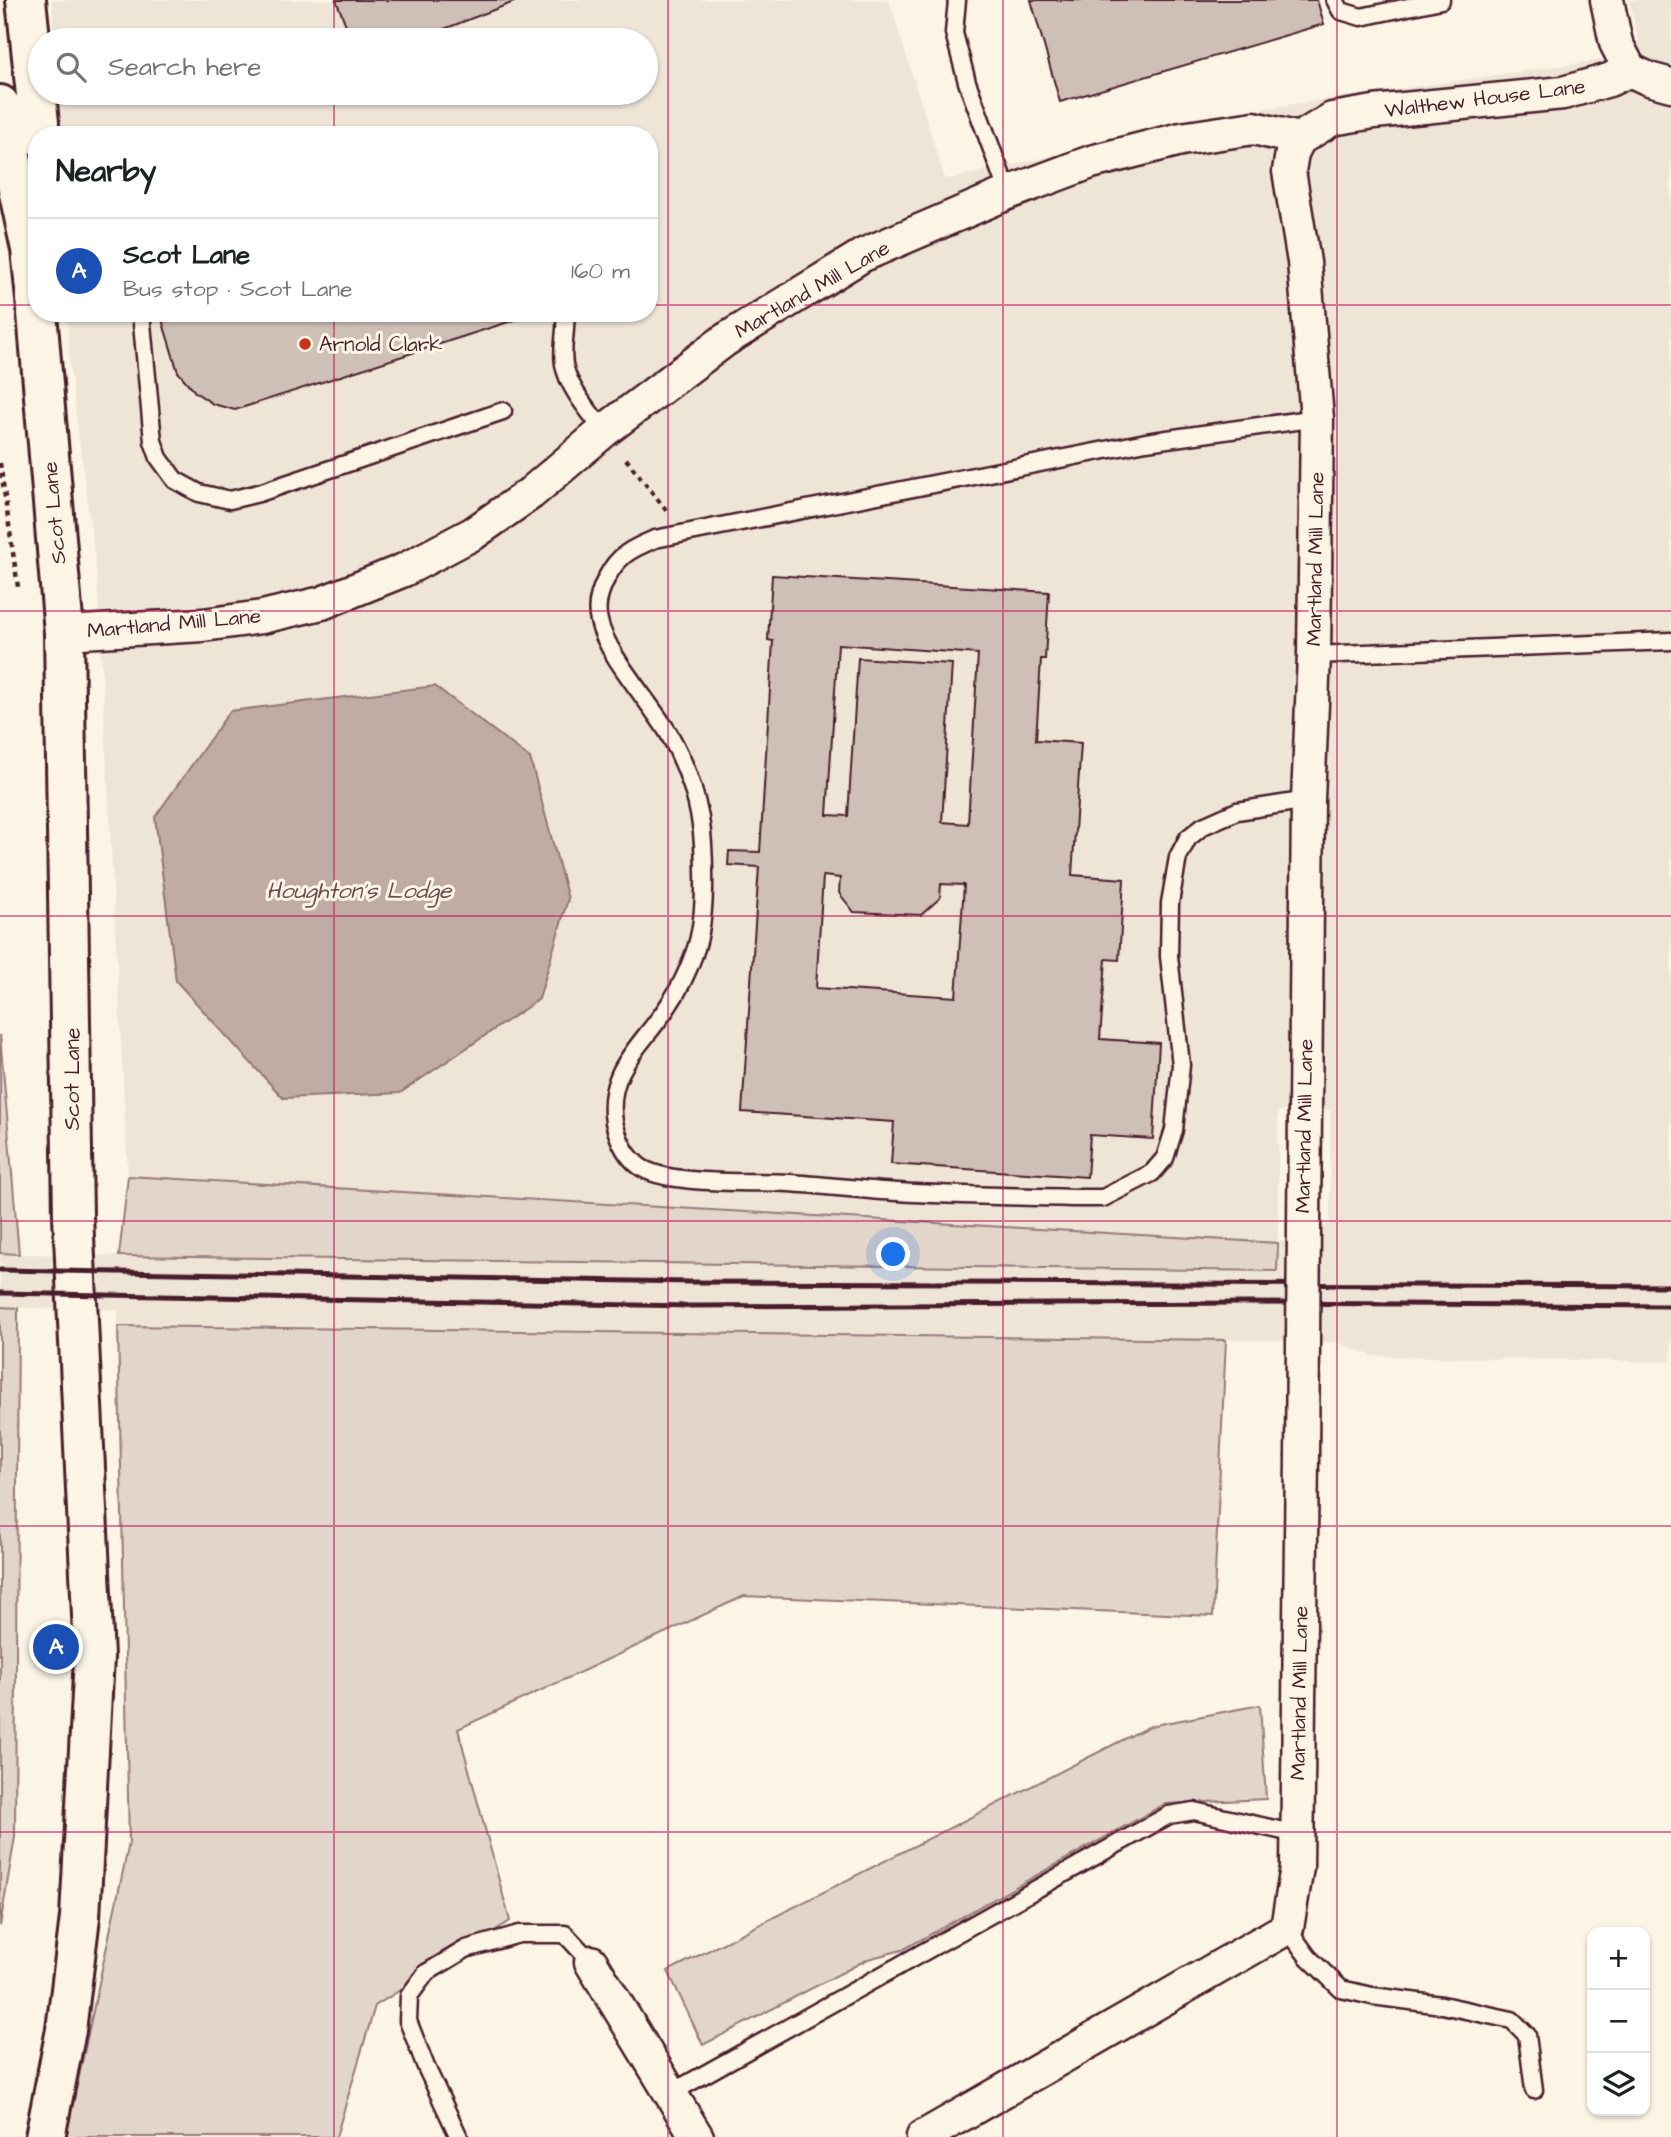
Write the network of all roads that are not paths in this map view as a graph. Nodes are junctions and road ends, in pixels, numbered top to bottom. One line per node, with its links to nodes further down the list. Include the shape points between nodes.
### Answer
1 (26, 0): 6 (street)
2 (957, 0): 14 (lane, via 954,33)
3 (1335, 0): 4 (lane, via 1341,11 1361,17)
4 (1441, 0)
5 (1608, 0): 7 (street, via 1616,43)
6 (28, 28)
7 (1630, 70): 8 (street); 12 (street, Walthew House Lane, via 1563,93 1332,119)
8 (1671, 85)
9 (0, 105): 15 (street, Scot Lane)
10 (35, 105): 11 (street)
11 (37, 126)
12 (1299, 139): 14 (street, Martland Mill Lane, via 1254,128 1181,139 1091,162); 21 (street, Martland Mill Lane, via 1289,171 1304,262)
13 (0, 188): 16 (street)
14 (1008, 193): 22 (street, Martland Mill Lane, via 863,255 725,340)
15 (28, 235)
16 (28, 243)
17 (38, 322): 23 (street, Scot Lane)
18 (142, 322): 20 (lane, via 153,441 175,480 199,493 230,500 259,493)
19 (565, 322): 22 (lane, via 564,363 569,378)
20 (503, 411)
21 (1317, 418): 25 (street, Martland Mill Lane); 26 (lane, via 1133,444 655,539 630,549 613,565 598,602 598,621 606,642 684,763 703,839 705,875 696,951 668,1006 621,1069 613,1089 617,1136 640,1167 676,1178 1078,1198 1103,1198 1130,1186 1152,1173 1165,1158 1174,1130 1181,1065 1169,956 1170,903 1178,857 1188,838 1223,817)
22 (604, 431): 23 (street, Martland Mill Lane, via 531,493 474,533 404,570 322,603 203,625)
23 (65, 633): 32 (street, Scot Lane, via 72,1216 94,1657 80,1917 66,2030)
24 (1671, 641): 25 (lane)
25 (1314, 655): 26 (street, Martland Mill Lane)
26 (1308, 800): 27 (street, Martland Mill Lane, bridge)
27 (1297, 1834): 28 (street, Martland Mill Lane); 31 (lane, via 1194,1811 1168,1815)
28 (1287, 1928): 30 (lane, via 1341,1989 1512,2020 1527,2035); 35 (street)
29 (591, 1962): 31 (street); 33 (lane, via 565,1934 519,1934 466,1949 426,1973 409,1996 408,2021)
30 (1534, 2090)
31 (671, 2093): 34 (street)
32 (45, 2137)
33 (459, 2137)
34 (697, 2137)
35 (923, 2137)

